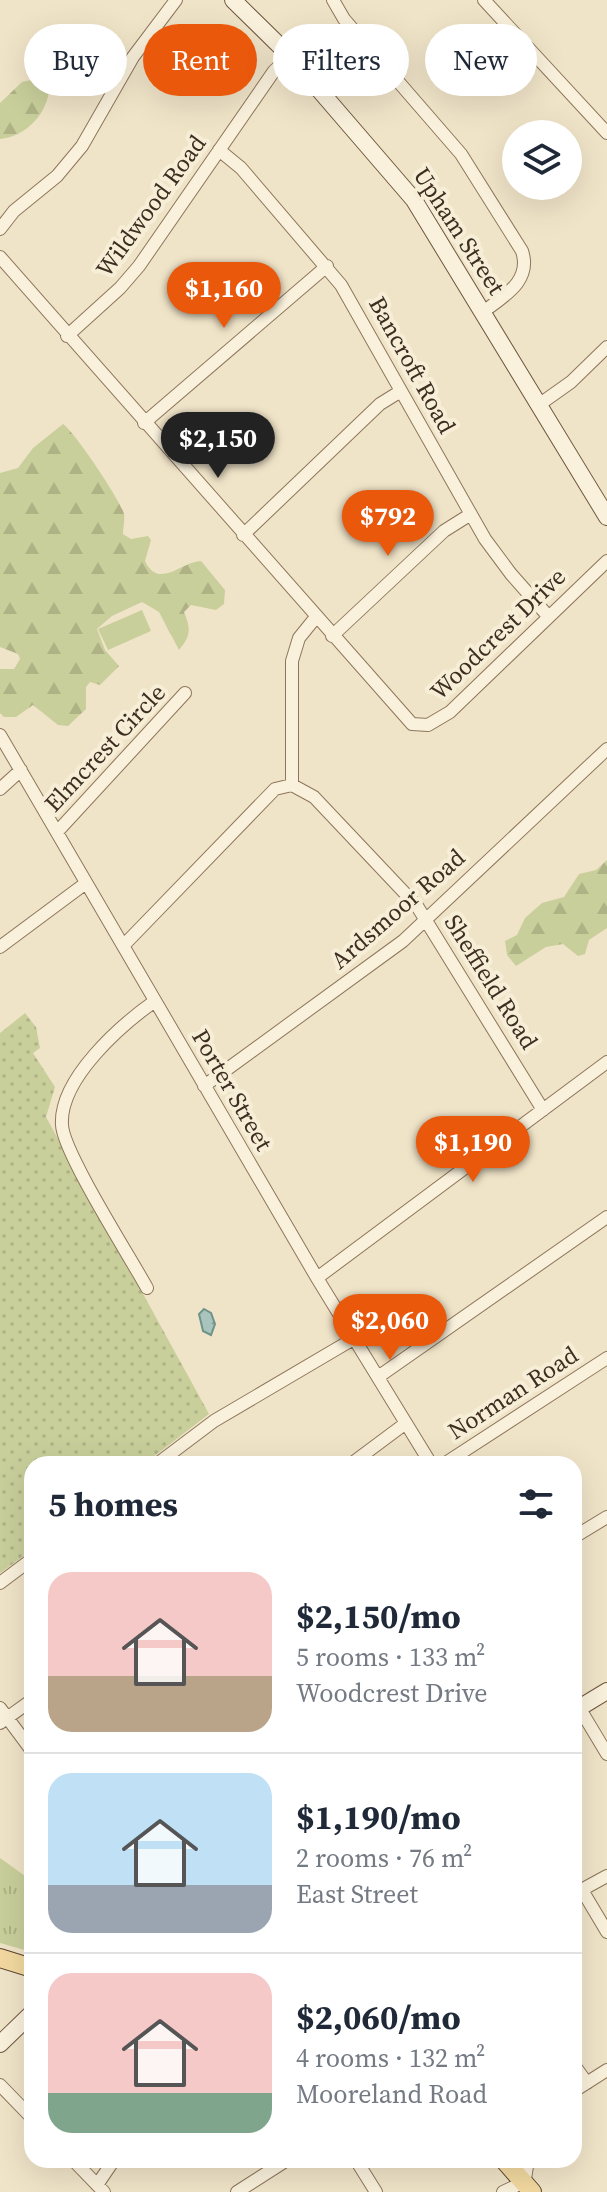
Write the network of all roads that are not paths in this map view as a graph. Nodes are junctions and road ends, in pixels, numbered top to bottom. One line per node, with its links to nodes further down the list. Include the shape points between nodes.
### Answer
1 (176, 0): 10 (street, via 133,57 82,146)
2 (233, 0): 5 (main road, Upham Street)
3 (333, 0): 13 (street, via 453,144 522,251 519,282)
4 (484, 0): 8 (street)
5 (273, 39)
6 (273, 79): 9 (street, Wildwood Road)
7 (324, 96): 13 (main road, Upham Street, via 414,200)
8 (607, 133)
9 (219, 150): 12 (street, Bancroft Road); 14 (street, Wildwood Road, via 131,276)
10 (0, 229)
11 (0, 257): 14 (street, Woodcrest Drive)
12 (327, 266): 16 (street, Bancroft Road); 18 (street)
13 (483, 312): 17 (main road, Upham Street)
14 (67, 336): 18 (street, Woodcrest Drive)
15 (607, 347): 17 (street)
16 (401, 391): 19 (street, Bancroft Road); 21 (street, via 380,404)
17 (540, 404): 20 (main road, Upham Street)
18 (144, 423): 21 (street, Woodcrest Drive)
19 (471, 514): 23 (street, Bancroft Road, via 504,566); 25 (street, via 441,533)
20 (607, 517)
21 (243, 535): 24 (street, Woodcrest Drive)
22 (607, 561): 23 (street, Woodcrest Drive)
23 (548, 616): 25 (street, Woodcrest Drive, via 450,712 421,727 404,717)
24 (316, 617): 25 (street, Woodcrest Drive); 30 (street, via 299,638 292,661)
25 (332, 636)
26 (185, 693): 32 (street, Elmcrest Circle)
27 (0, 735): 29 (street, Porter Street)
28 (607, 749): 34 (street, Ardsmoor Road)
29 (21, 770): 31 (street); 32 (street, Porter Street)
30 (292, 785): 34 (street, Sheffield Road, via 314,797); 35 (street, via 275,789)
31 (0, 789)
32 (57, 832): 33 (street, Porter Street)
33 (86, 883): 35 (street, Porter Street); 36 (street)
34 (426, 919): 39 (street, Ardsmoor Road, via 377,961); 40 (street, Sheffield Road)
35 (123, 946): 37 (street, Porter Street)
36 (0, 947)
37 (155, 1001): 39 (street, Porter Street); 43 (street, via 94,1055 67,1100 62,1120 68,1147)
38 (607, 1062): 40 (street)
39 (204, 1086): 42 (street, Porter Street)
40 (543, 1110): 42 (street)
41 (607, 1217): 46 (street)
42 (317, 1278): 44 (street, Porter Street)
43 (147, 1288)
44 (355, 1338): 46 (street, Porter Street); 48 (street, via 214,1421)
45 (607, 1358): 51 (street, Norman Road)
46 (378, 1377): 47 (street, Porter Street)
47 (406, 1423): 49 (street); 50 (street, Porter Street)
48 (168, 1456)
49 (362, 1456)
50 (426, 1456)
51 (456, 1456)
52 (607, 1517): 53 (street)
53 (582, 1532)
54 (24, 1565): 55 (street)
55 (0, 1583)
56 (607, 1691): 57 (main road)
57 (582, 1703)
58 (24, 1704): 60 (street)
59 (582, 1715): 62 (street)
60 (2, 1716): 61 (street)
61 (24, 1742)
62 (607, 1754)
63 (607, 1876): 64 (street)
64 (582, 1890)
65 (582, 1898): 66 (street)
66 (607, 1932)
67 (0, 1958): 68 (main road)
68 (24, 1966)
69 (24, 2021): 70 (main road)
70 (0, 2044)
71 (607, 2070): 73 (street)
72 (582, 2076): 73 (street)
73 (587, 2083): 75 (street)
74 (0, 2085): 76 (street)
75 (582, 2086)
76 (24, 2110)
77 (81, 2168): 83 (street)
78 (110, 2168): 83 (street)
79 (274, 2168): 85 (street)
80 (361, 2168): 86 (street)
81 (510, 2168): 84 (main road)
82 (527, 2168): 84 (street)
83 (101, 2189)
84 (526, 2189): 87 (street)
85 (237, 2192)
86 (376, 2192)
87 (503, 2192)

